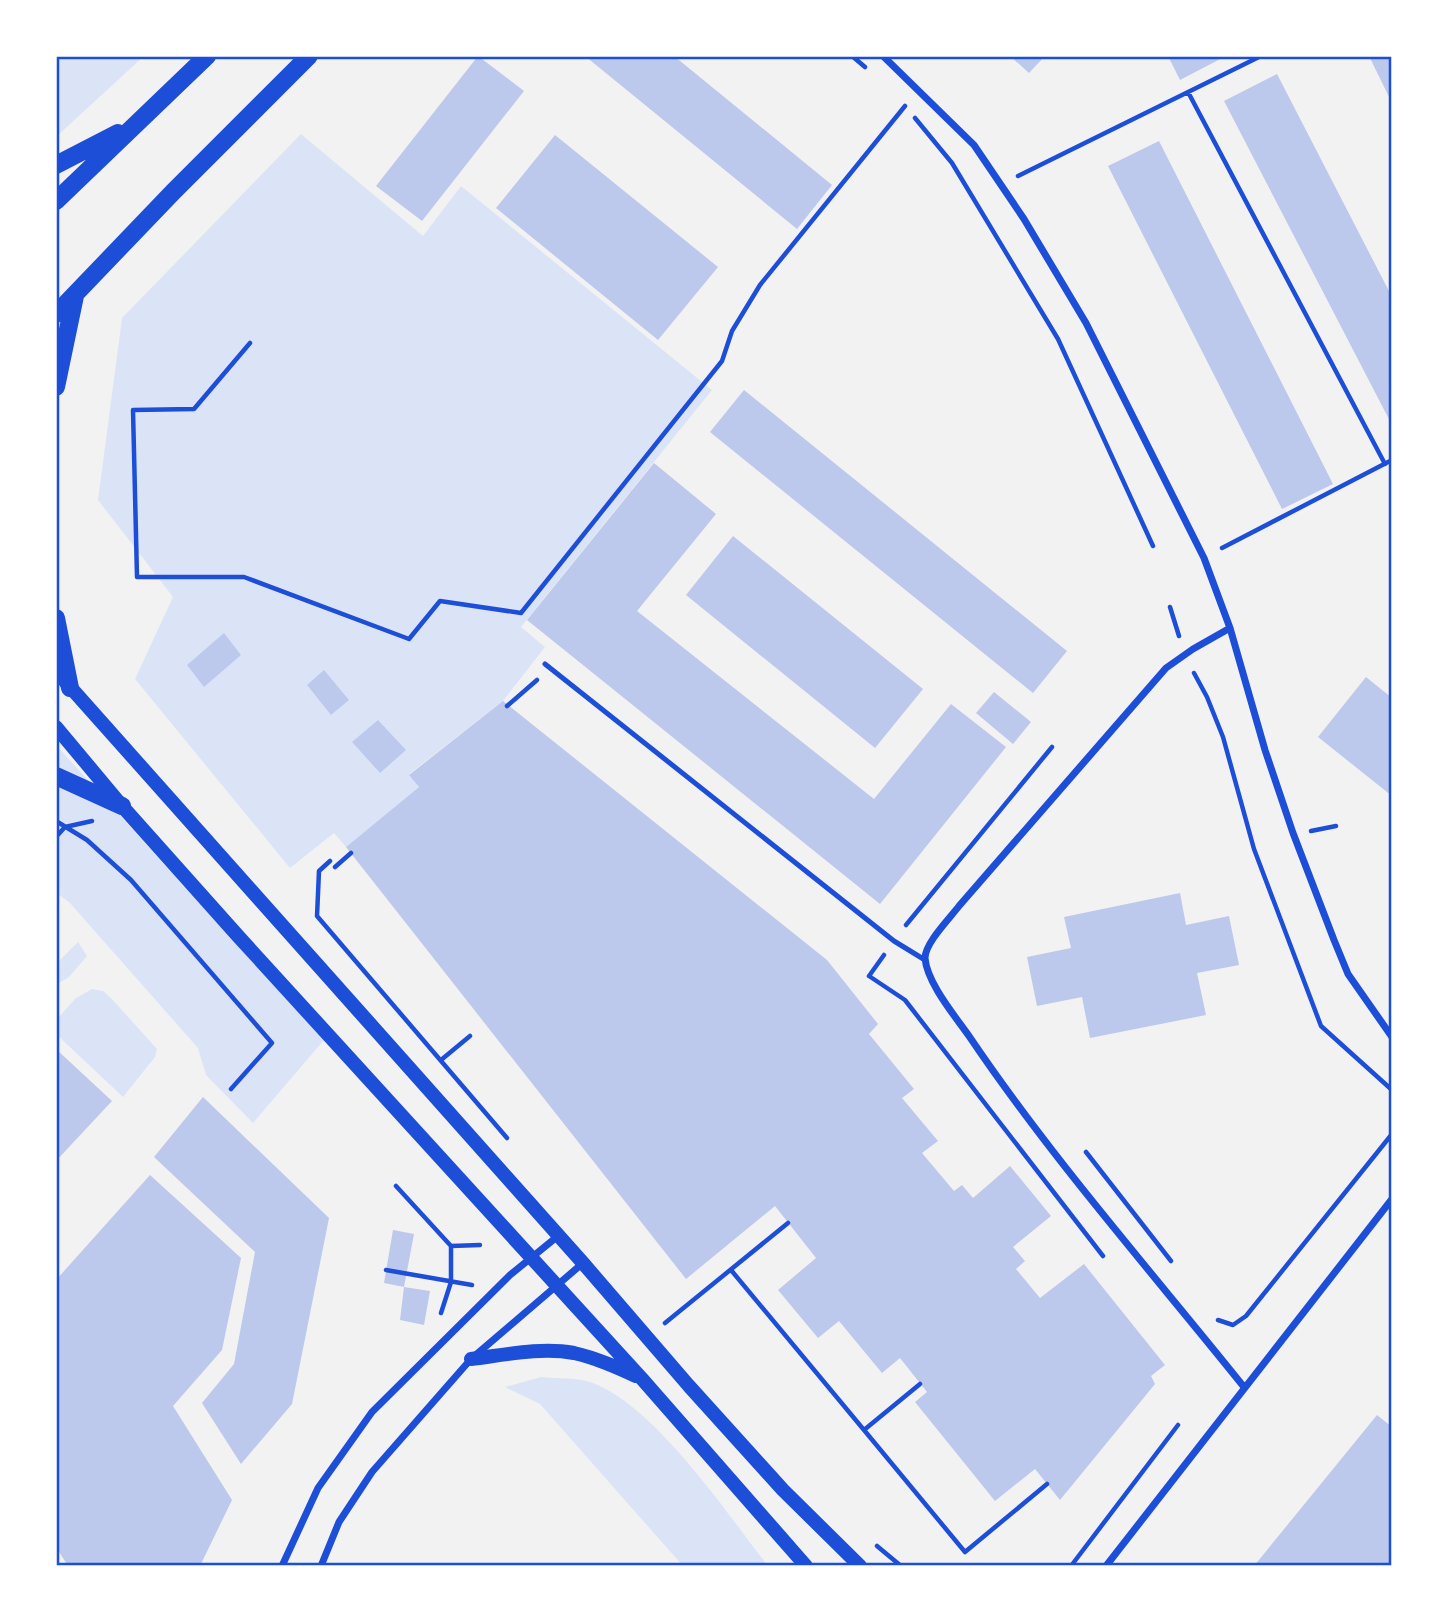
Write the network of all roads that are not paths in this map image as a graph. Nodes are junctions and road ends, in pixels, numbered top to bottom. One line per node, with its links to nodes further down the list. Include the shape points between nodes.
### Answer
1 (207, 56): 4 (main road)
2 (309, 56): 7 (main road)
3 (883, 56): 11 (street, via 960,129 1002,184 1053,265 1204,558)
4 (137, 124): 5 (main road); 6 (main road)
5 (56, 165)
6 (56, 201)
7 (75, 296): 8 (main road); 9 (main road)
8 (56, 314)
9 (56, 387)
10 (56, 618): 14 (main road)
11 (1230, 628): 18 (street, via 1166,668 968,895 929,945); 19 (street, via 1293,833 1334,940 1348,974)
12 (548, 666): 18 (lane, via 894,941)
13 (56, 671): 14 (main road)
14 (70, 688): 21 (main road)
15 (56, 727): 17 (main road)
16 (56, 776): 17 (main road)
17 (122, 806): 22 (main road)
18 (925, 960): 27 (street, via 939,992 1010,1095)
19 (1392, 1037)
20 (1392, 1199): 27 (street)
21 (558, 1236): 22 (street); 23 (main road)
22 (529, 1258): 24 (main road); 28 (street, via 372,1412 318,1488)
23 (583, 1263): 24 (street); 31 (main road, via 783,1490)
24 (556, 1287): 25 (street); 26 (main road)
25 (471, 1359): 26 (main road, via 573,1353); 29 (street, via 372,1472 339,1522)
26 (643, 1380): 30 (main road)
27 (1244, 1387): 32 (street)
28 (282, 1566)
29 (321, 1566)
30 (806, 1566)
31 (860, 1566)
32 (1106, 1566)

